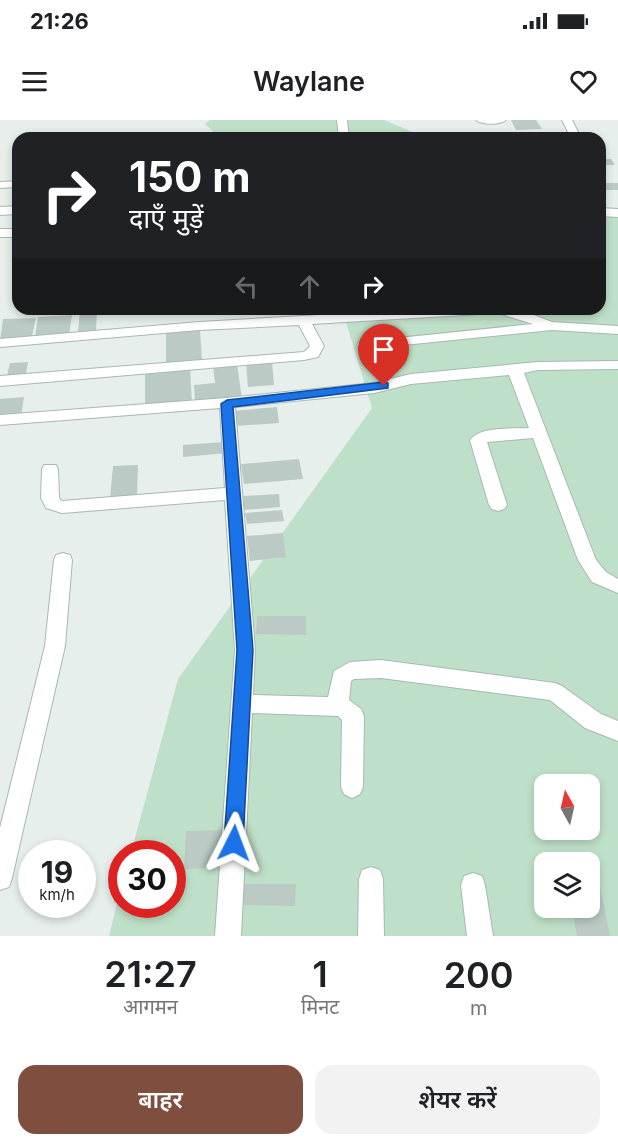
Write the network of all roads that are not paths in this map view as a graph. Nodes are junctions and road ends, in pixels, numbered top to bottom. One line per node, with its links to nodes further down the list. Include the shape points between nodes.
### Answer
1 (481, 120): 2 (street)
2 (501, 120)
3 (401, 315): 5 (street)
4 (522, 315): 6 (street)
5 (304, 321): 8 (street); 12 (street, via 317,346 313,354 304,356)
6 (553, 326): 7 (street); 9 (street)
7 (618, 330)
8 (0, 343)
9 (364, 345)
10 (618, 365): 11 (street, via 551,365)
11 (515, 370): 13 (street); 15 (street)
12 (0, 381)
13 (227, 404): 14 (street); 17 (street)
14 (0, 420)
15 (538, 432): 18 (street, via 484,436 478,440); 20 (street, via 587,560 603,581)
16 (50, 469): 17 (street, via 50,498 52,504 62,507)
17 (234, 493): 21 (street, via 245,650)
18 (498, 505)
19 (63, 560): 25 (street, via 55,646)
20 (618, 586)
21 (242, 704): 22 (street); 28 (street)
22 (338, 707): 23 (street, via 344,674 350,670 381,669 555,692 593,721); 24 (street, via 349,710 353,716)
23 (618, 731)
24 (352, 788)
25 (0, 878)
26 (371, 879): 29 (street)
27 (473, 885): 30 (street)
28 (228, 936)
29 (371, 936)
30 (480, 936)

